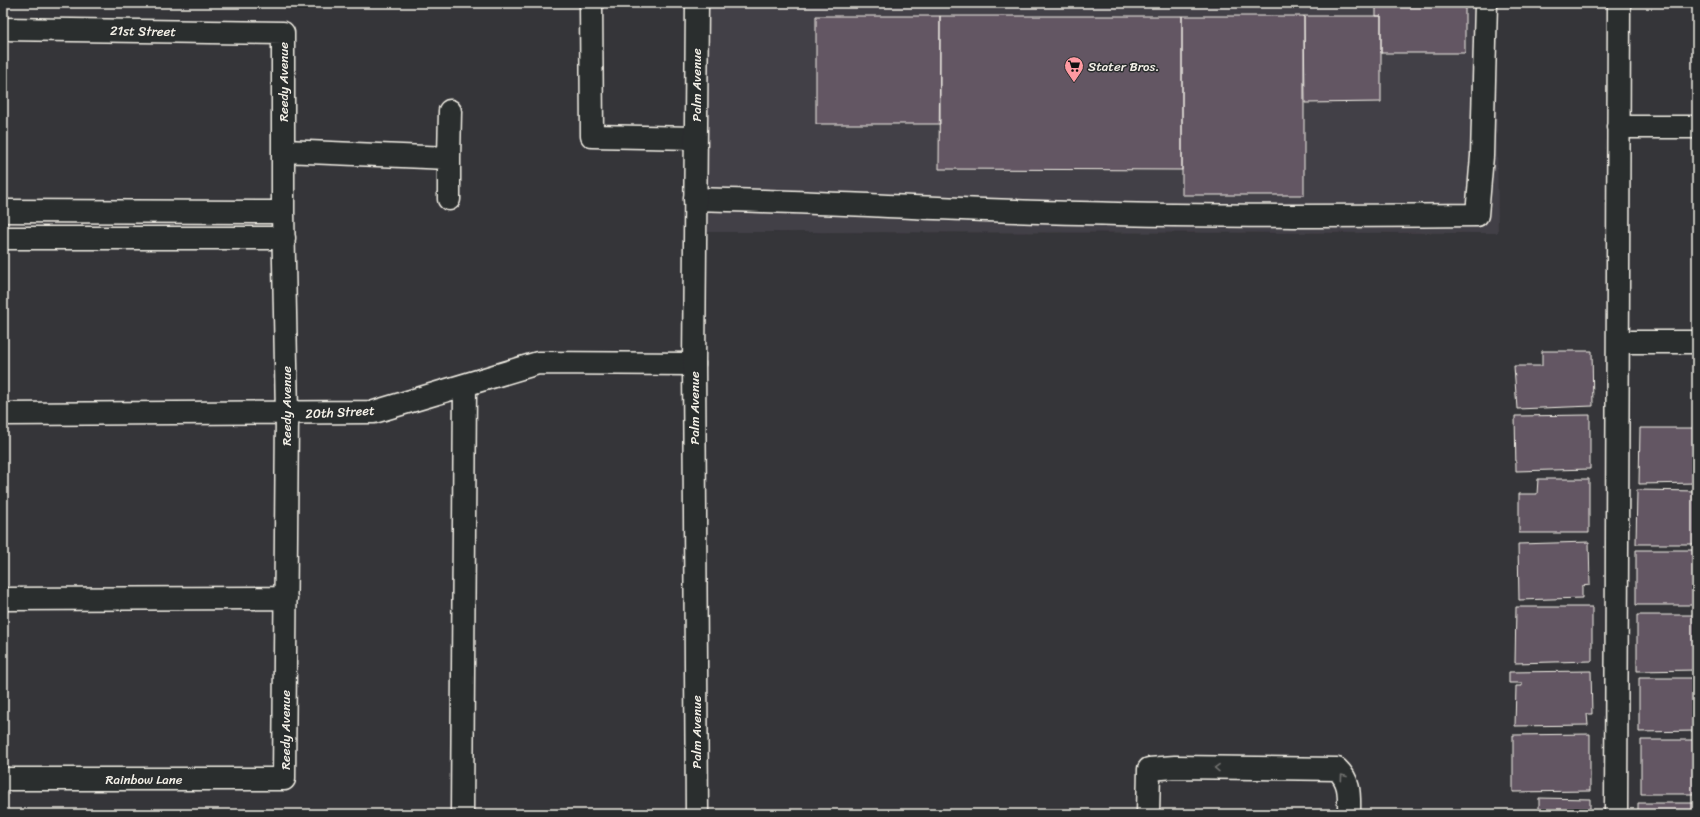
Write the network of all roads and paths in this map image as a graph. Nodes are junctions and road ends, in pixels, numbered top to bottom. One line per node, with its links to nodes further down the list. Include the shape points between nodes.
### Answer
1 (591, 3): 10 (street, via 592,136)
2 (697, 3): 10 (street, Palm Avenue)
3 (1486, 3): 14 (street, via 1482,156 1477,215 1103,214)
4 (1619, 3): 8 (street)
5 (3, 29): 6 (street, 21st Street)
6 (283, 32): 11 (street, Reedy Avenue)
7 (450, 111): 12 (street)
8 (1618, 126): 9 (street); 19 (street)
9 (1697, 127)
10 (696, 138): 14 (street, Palm Avenue)
11 (284, 151): 12 (street); 16 (street, Reedy Avenue)
12 (449, 158): 13 (street)
13 (449, 199)
14 (695, 199): 21 (street, Palm Avenue)
15 (3, 211): 16 (street)
16 (283, 212): 18 (street, Reedy Avenue)
17 (3, 238): 18 (street)
18 (284, 238): 24 (street, Reedy Avenue)
19 (1618, 342): 20 (street); 33 (street)
20 (1697, 342)
21 (694, 364): 22 (street, 20th Street, via 538,363); 30 (street, Palm Avenue)
22 (465, 385): 24 (street, 20th Street, via 374,412); 29 (street)
23 (3, 414): 24 (street, 20th Street)
24 (287, 414): 25 (street, Reedy Avenue)
25 (286, 598): 26 (street); 27 (street, Reedy Avenue)
26 (3, 600)
27 (284, 779): 28 (street, Rainbow Lane)
28 (3, 780)
29 (462, 814)
30 (697, 814)
31 (1148, 814): 32 (street, one-way to 31, via 1348,784 1344,775 1337,769 1175,767 1148,769)
32 (1349, 814)
33 (1616, 814)

